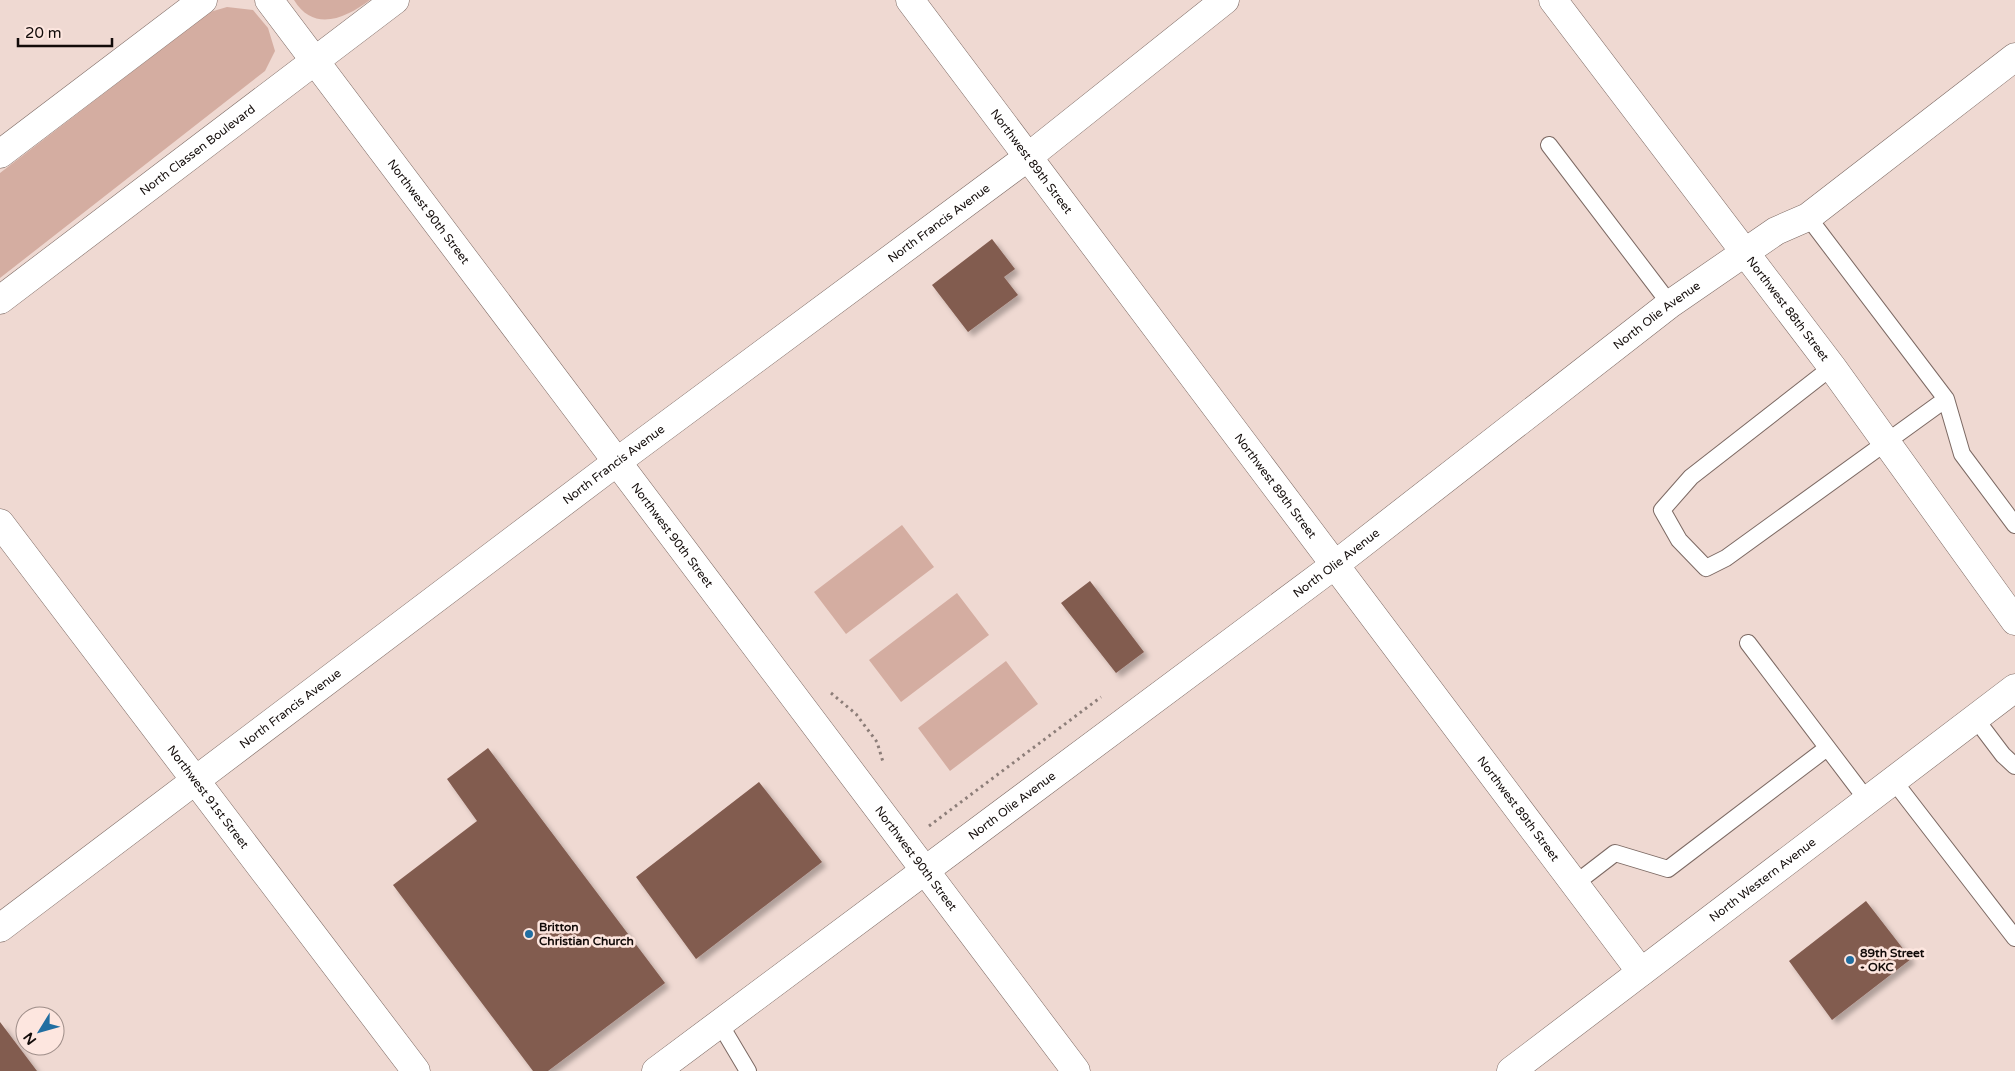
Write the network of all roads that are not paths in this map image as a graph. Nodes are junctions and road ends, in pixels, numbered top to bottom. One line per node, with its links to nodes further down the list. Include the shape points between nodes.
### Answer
1 (203, 0): 10 (street)
2 (269, 0): 8 (street, Northwest 90th Street)
3 (395, 0): 8 (street, North Classen Boulevard)
4 (910, 0): 11 (street, Northwest 89th Street)
5 (1225, 0): 11 (street, North Francis Avenue)
6 (1553, 0): 13 (street, Northwest 88th Street)
7 (2015, 57): 12 (street, North Olie Avenue)
8 (315, 60): 14 (street, North Classen Boulevard); 19 (street, Northwest 90th Street)
9 (1549, 145): 15 (lane)
10 (0, 154)
11 (1028, 157): 19 (street, North Francis Avenue); 22 (street, Northwest 89th Street)
12 (1808, 217): 13 (street, North Olie Avenue, via 1776,231); 17 (lane)
13 (1745, 251): 15 (street, North Olie Avenue); 16 (street, Northwest 88th Street)
14 (0, 300)
15 (1670, 304): 22 (street, North Olie Avenue)
16 (1832, 367): 18 (street, Northwest 88th Street); 18 (lane, via 1690,477 1662,510 1679,540 1706,568 1726,558)
17 (1946, 399): 18 (lane); 21 (lane, via 1962,454)
18 (1886, 442): 23 (street, Northwest 88th Street)
19 (618, 462): 29 (street, North Francis Avenue); 32 (street, Northwest 90th Street)
20 (0, 523): 29 (street, Northwest 91st Street)
21 (2015, 525)
22 (1336, 564): 32 (street, North Olie Avenue); 33 (street, Northwest 89th Street)
23 (2015, 621)
24 (1748, 643): 27 (lane)
25 (2015, 688): 26 (street, North Western Avenue)
26 (1975, 718): 28 (lane, via 2003,756); 30 (street, North Western Avenue)
27 (1826, 748): 31 (lane); 33 (lane, via 1668,869 1615,853)
28 (2015, 766)
29 (196, 780): 34 (street, North Francis Avenue); 39 (street, Northwest 91st Street)
30 (1893, 780): 31 (street, North Western Avenue); 35 (lane)
31 (1867, 800): 36 (street, North Western Avenue)
32 (926, 872): 37 (street, North Olie Avenue); 42 (street, Northwest 90th Street)
33 (1576, 883): 36 (street, Northwest 89th Street)
34 (0, 928)
35 (2015, 938)
36 (1641, 972): 38 (street, North Western Avenue)
37 (720, 1024): 40 (street, North Olie Avenue); 41 (lane)
38 (1514, 1070)
39 (416, 1071)
40 (656, 1071)
41 (748, 1071)
42 (1076, 1071)

